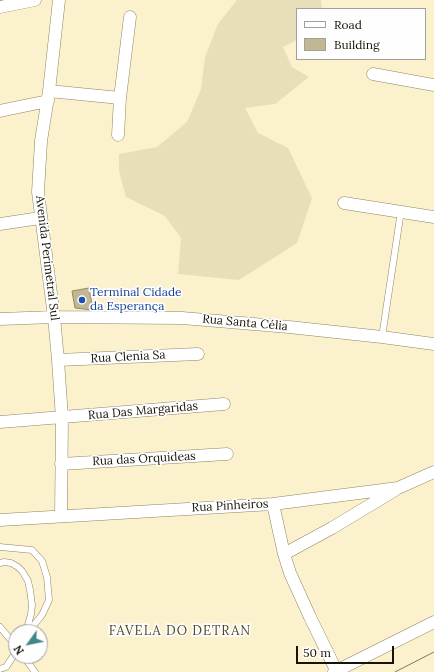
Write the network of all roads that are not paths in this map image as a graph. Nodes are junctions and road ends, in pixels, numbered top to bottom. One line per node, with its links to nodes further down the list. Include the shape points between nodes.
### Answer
1 (34, 0): 3 (street)
2 (59, 0): 7 (street, Avenida Perimetral Sul)
3 (0, 7)
4 (130, 17): 8 (street)
5 (373, 74): 6 (street)
6 (434, 85)
7 (48, 96): 8 (street); 9 (street); 14 (street, Avenida Perimetral Sul, via 39,166)
8 (120, 98): 10 (street)
9 (0, 111)
10 (118, 135)
11 (344, 202): 12 (street)
12 (401, 212): 13 (street); 18 (lane)
13 (434, 217)
14 (40, 218): 15 (street); 16 (street, Avenida Perimetral Sul)
15 (0, 224)
16 (54, 317): 17 (street, Rua Santa Célia); 18 (street, Rua Santa Célia, via 182,318); 21 (street, Avenida Perimetral Sul)
17 (0, 318)
18 (382, 337): 19 (street, Rua Santa Célia)
19 (434, 344)
20 (198, 354): 21 (street, Rua Clenia Sa)
21 (58, 360): 23 (street, Avenida Perimetral Sul)
22 (224, 404): 23 (street, Rua Das Margaridas)
23 (62, 418): 24 (street, Rua Das Margaridas); 26 (street, Avenida Perimetral Sul)
24 (0, 422)
25 (227, 454): 26 (street, Rua das Orquideas)
26 (61, 464): 30 (street, Avenida Perimetral Sul)
27 (434, 472): 28 (street, Rua Pinheiros)
28 (398, 488): 29 (street, Rua Pinheiros); 33 (street, Rua Pinheiros)
29 (273, 504): 30 (street, Rua Pinheiros); 33 (street)
30 (61, 516): 31 (street, Rua Pinheiros)
31 (0, 520)
32 (0, 547): 37 (lane, via 32,550 42,562 47,577 48,600 42,615)
33 (284, 554): 40 (street, via 297,589)
34 (0, 563): 36 (lane, via 11,563 18,567 28,581 32,605)
35 (434, 622): 40 (street)
36 (29, 624)
37 (34, 624)
38 (0, 627): 39 (lane)
39 (8, 636)
40 (335, 671)

